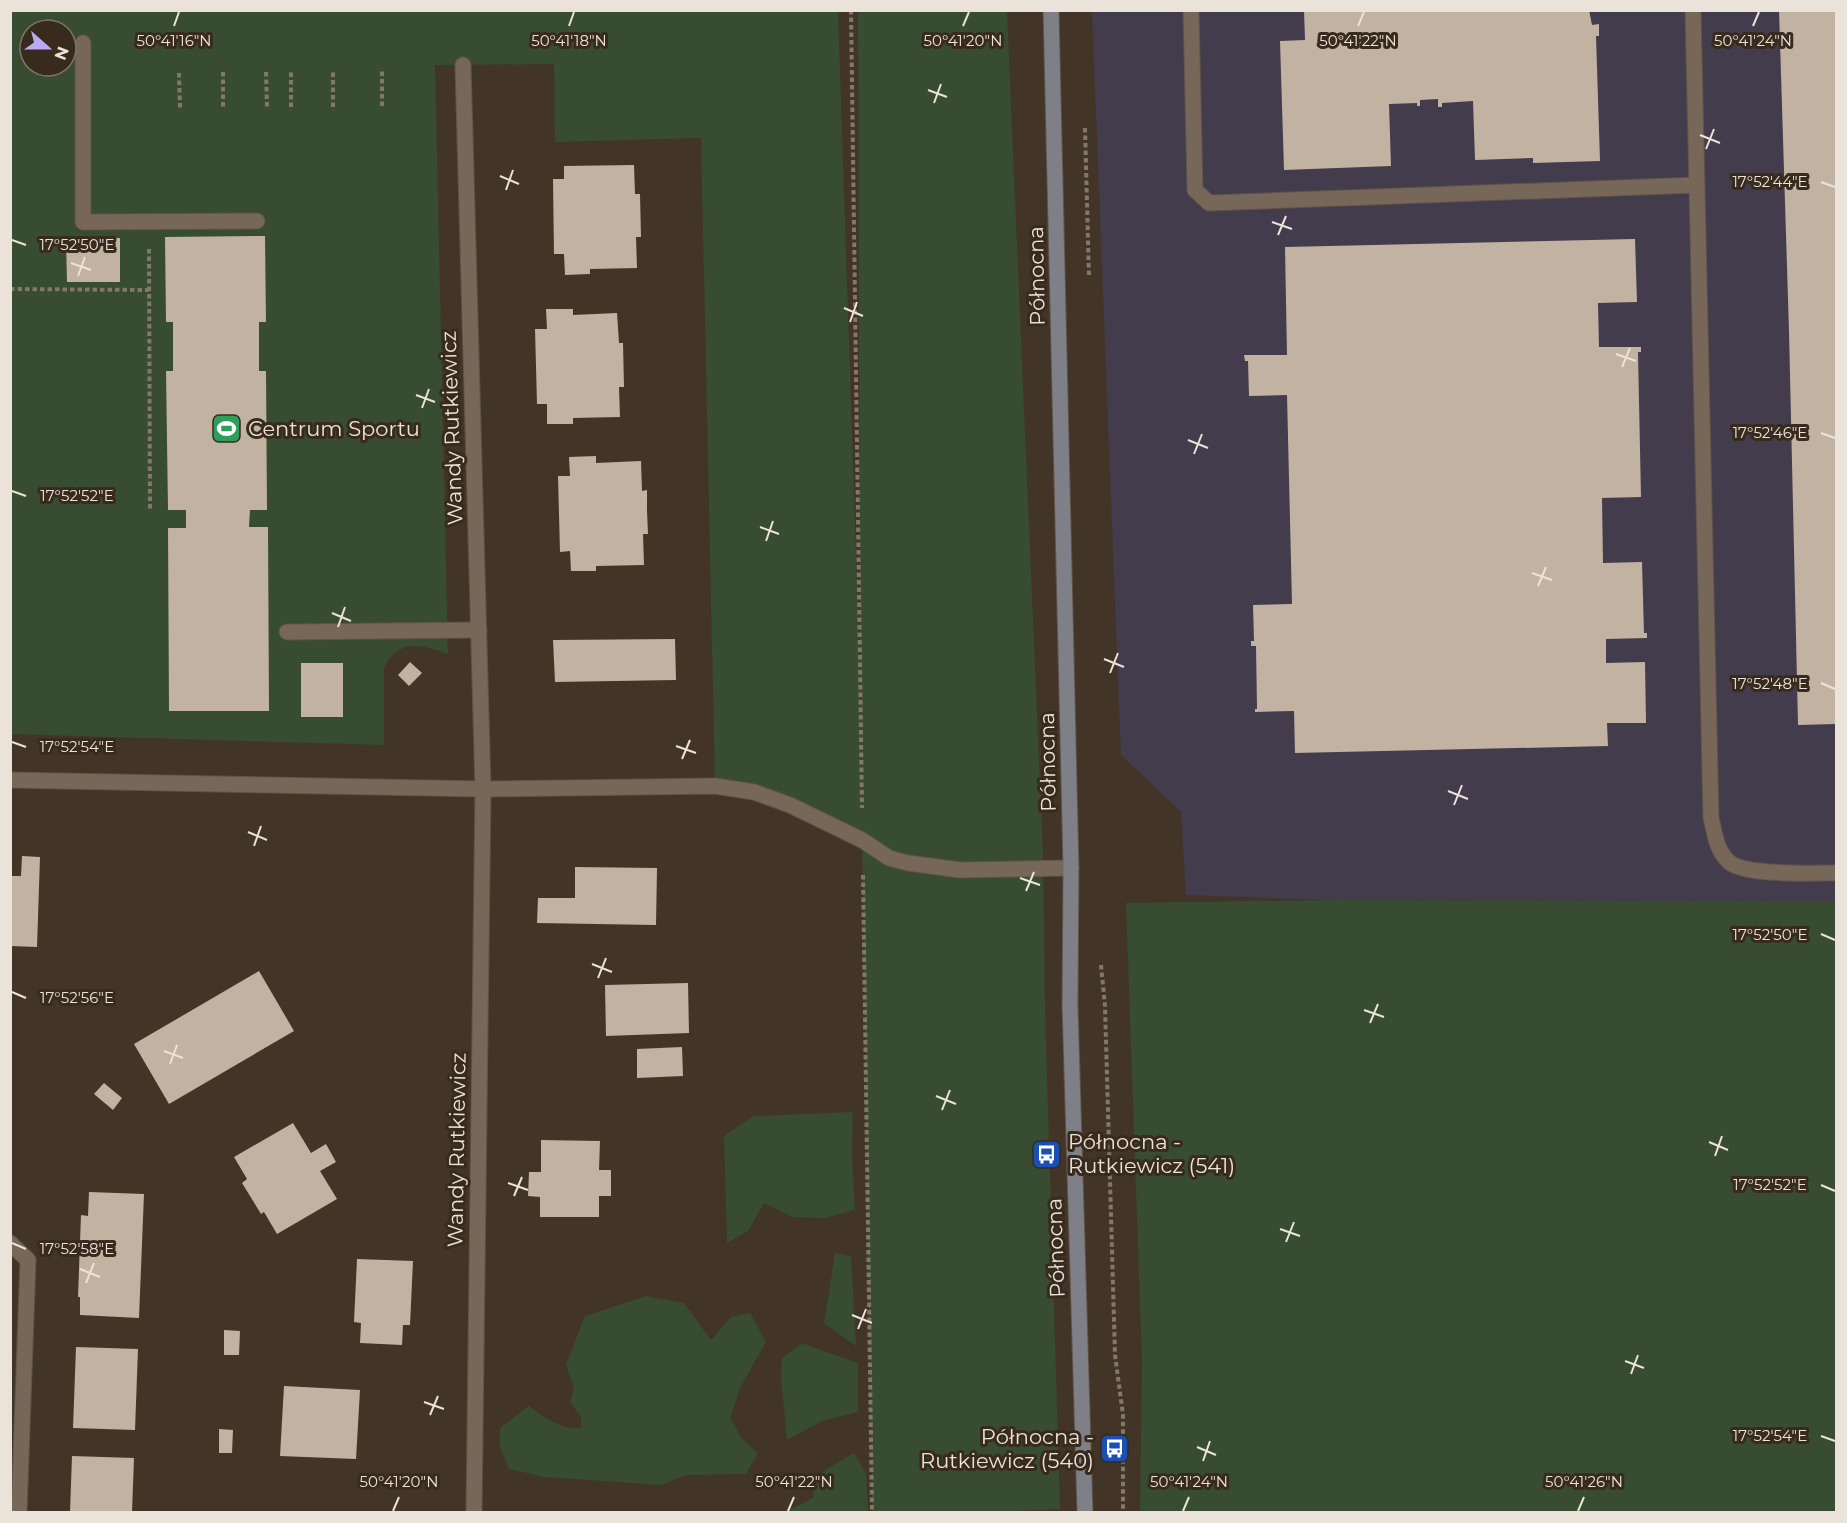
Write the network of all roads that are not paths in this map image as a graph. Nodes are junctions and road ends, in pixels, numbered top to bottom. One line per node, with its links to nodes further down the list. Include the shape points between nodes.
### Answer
1 (1051, 10): 12 (street, Północna)
2 (1191, 10): 6 (street, via 1195,190 1209,203)
3 (1693, 10): 6 (street)
4 (83, 43): 7 (street, via 83,222)
5 (463, 65): 8 (street, Wandy Rutkiewicz)
6 (1697, 185): 13 (street, via 1711,818 1717,846 1730,863 1780,873)
7 (257, 221)
8 (478, 630): 9 (street); 11 (street, Wandy Rutkiewicz)
9 (287, 632)
10 (10, 780): 11 (street)
11 (483, 789): 12 (street, via 715,786 754,792 781,802 908,864 960,870); 16 (street, Wandy Rutkiewicz)
12 (1071, 868): 17 (street, Północna, via 1070,1005)
13 (1836, 873)
14 (10, 1243): 15 (street, via 28,1260)
15 (19, 1512)
16 (474, 1512)
17 (1085, 1512)

